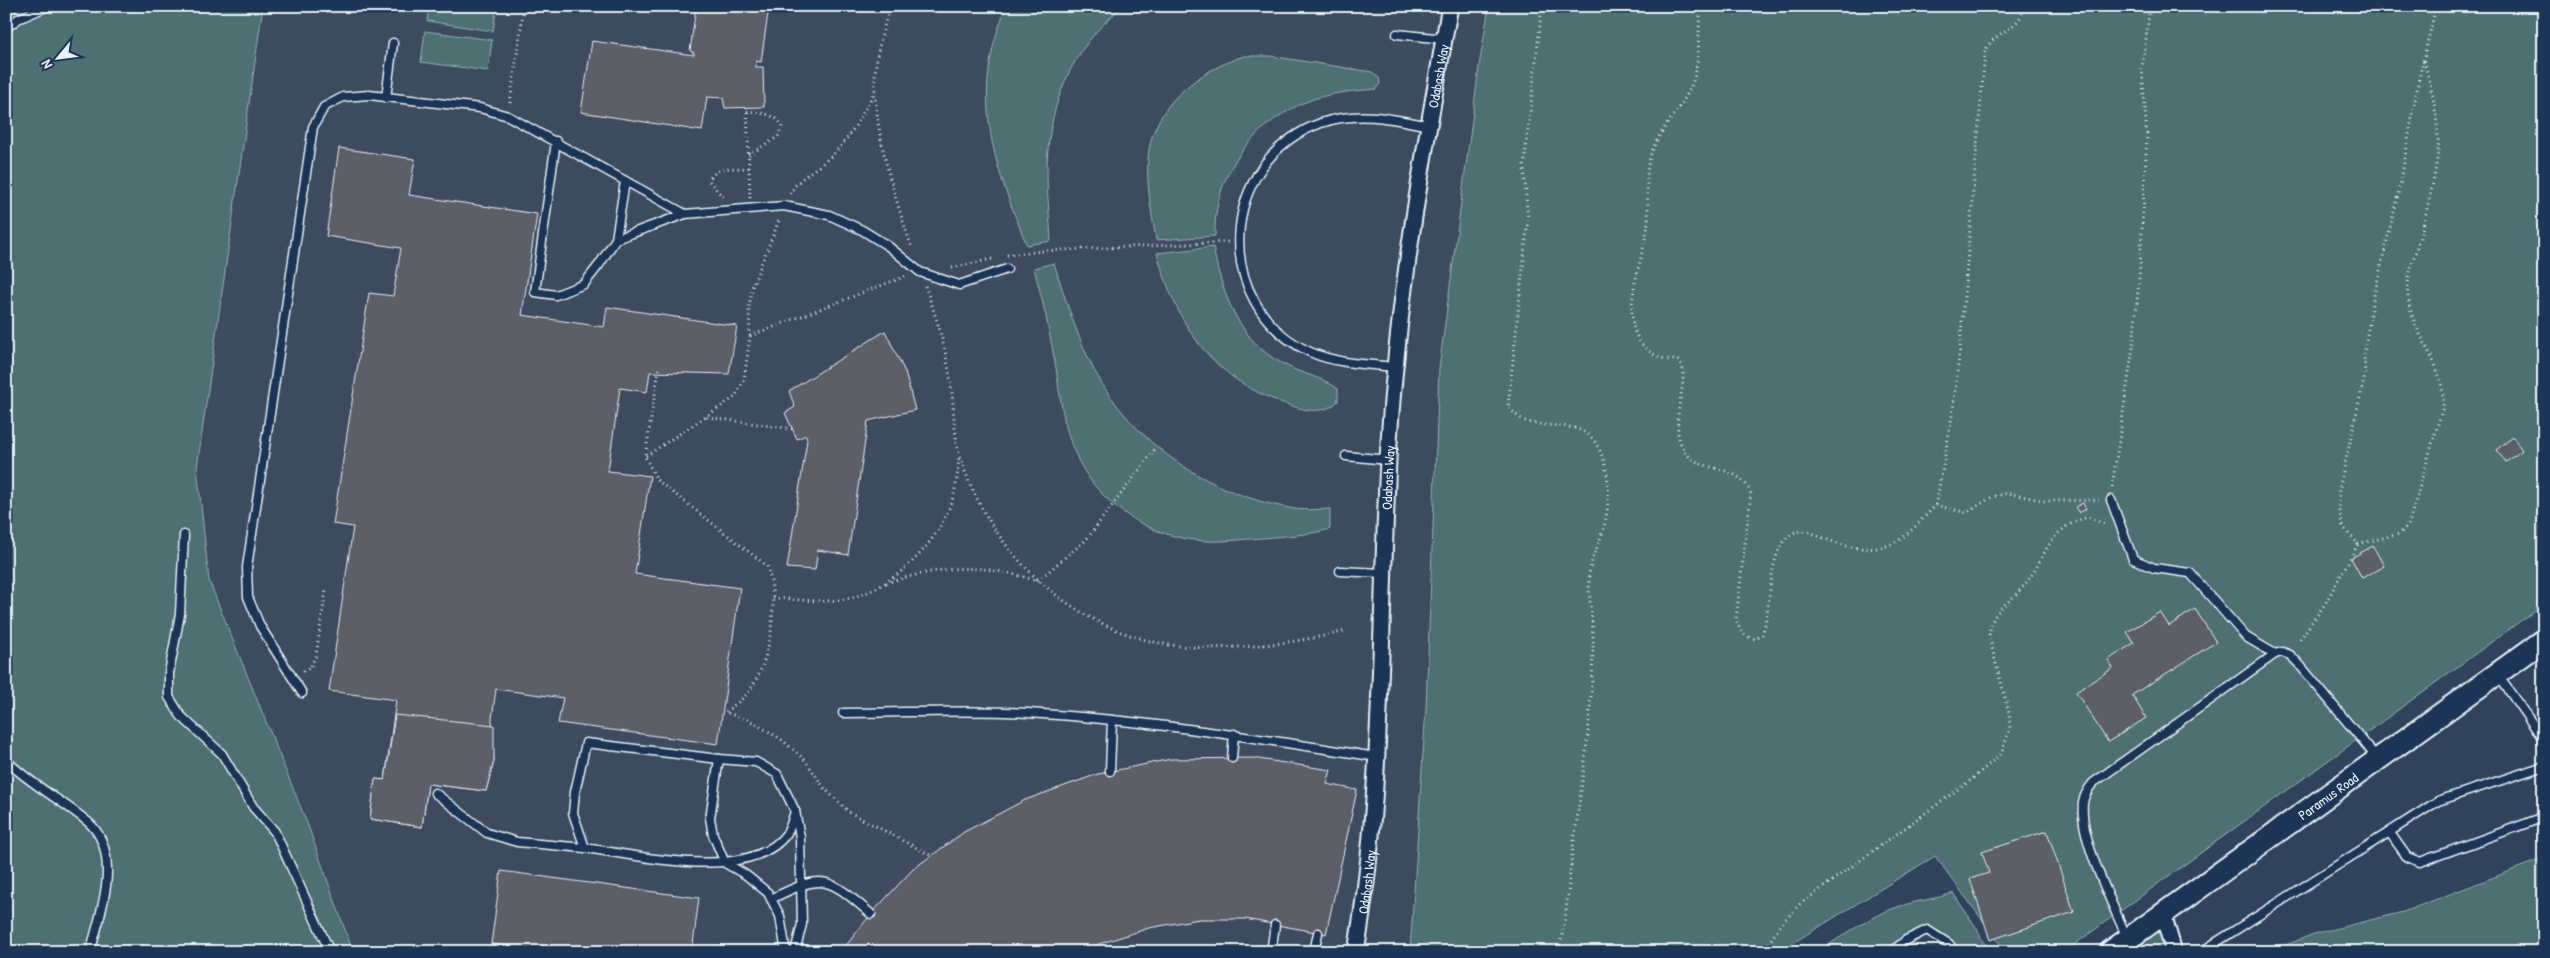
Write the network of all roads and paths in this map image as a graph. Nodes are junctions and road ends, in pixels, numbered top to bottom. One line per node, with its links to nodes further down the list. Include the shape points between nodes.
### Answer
1 (48, 6): 10 (lane)
2 (524, 6): 17 (path)
3 (890, 6): 15 (path, via 880,40)
4 (1450, 6): 12 (street, Odabash Way)
5 (1542, 6): 101 (path, via 1524,167 1528,220 1508,407 1529,422 1570,427 1588,435 1602,458 1608,498 1603,531 1592,555 1589,581 1593,641 1589,730 1568,904)
6 (1701, 6): 52 (path, via 1694,78 1664,125 1651,151 1647,168 1648,220 1637,270 1632,322 1646,348 1659,357 1679,360 1685,369 1678,408 1682,448 1699,463 1739,476 1745,480 1752,494 1736,618 1738,628 1749,638 1756,639 1762,635 1780,548 1788,535 1806,531 1855,547 1886,546 1905,536)
7 (2024, 6): 52 (path, via 2019,21 1995,35 1985,52 1959,357)
8 (2150, 6): 51 (path, via 2142,70 2147,136 2140,267 2133,347)
9 (2436, 6): 14 (path)
10 (6, 28)
11 (1397, 34): 12 (lane)
12 (1444, 39): 18 (street, Odabash Way)
13 (393, 43): 16 (lane)
14 (2423, 58): 55 (path, via 2400,186 2372,304 2358,409 2339,490 2343,527); 55 (path, via 2431,80 2438,150 2408,296 2440,376 2443,407 2408,526 2399,534)
15 (875, 91): 26 (path, via 854,129 830,158 794,184); 34 (path, via 882,150)
16 (386, 98): 17 (lane, via 480,108); 67 (lane, via 370,95 344,97 324,107 313,127 247,567 248,597 257,619)
17 (508, 116): 19 (lane)
18 (1430, 126): 30 (lane, via 1379,116 1354,117 1322,123 1298,134 1279,148 1261,168 1246,195); 39 (street, Odabash Way)
19 (556, 141): 22 (lane); 29 (lane, via 535,292 556,295 584,284)
20 (748, 155): 20 (path, via 747,109 776,118 782,126 778,137); 21 (path)
21 (749, 168): 23 (path, via 721,169 710,178 711,184 724,198); 25 (path)
22 (625, 181): 28 (lane); 29 (lane)
23 (732, 198)
24 (741, 198): 25 (path)
25 (750, 198): 27 (path)
26 (784, 206): 27 (lane); 34 (lane, via 829,215 862,230); 36 (path, via 752,287)
27 (750, 208): 28 (lane)
28 (685, 214): 29 (lane)
29 (616, 239)
30 (1239, 242): 31 (path, via 1043,251); 39 (lane, via 1246,284 1264,316 1285,337 1310,352 1341,361)
31 (1003, 256)
32 (993, 258): 34 (path)
33 (1007, 269): 34 (lane, via 959,286)
34 (920, 272): 36 (path); 47 (path, via 935,312 950,376)
35 (2544, 332): 37 (path)
36 (750, 336): 43 (path, via 744,380 734,397)
37 (2540, 345): 38 (path); 41 (path, via 2537,354)
38 (2544, 351)
39 (1396, 367): 50 (street, Odabash Way)
40 (659, 369): 48 (path)
41 (2543, 370)
42 (2544, 412): 44 (path, via 2540,416)
43 (707, 416): 45 (path); 48 (path)
44 (2544, 427)
45 (793, 429)
46 (1156, 448): 58 (path, via 1086,540)
47 (960, 455): 58 (path, via 976,496 1002,542); 59 (path, via 954,494 941,525 921,552)
48 (645, 456): 61 (path, via 657,480 767,566)
49 (1346, 456): 50 (lane)
50 (1388, 460): 57 (street, Odabash Way)
51 (2110, 500): 52 (path, via 2045,501 2007,493 1992,497 1966,513); 54 (lane)
52 (1936, 505)
53 (184, 535): 95 (lane, via 180,614 169,673 169,698 181,716 222,754 253,808 275,832)
54 (2128, 540): 65 (lane, via 2133,559 2154,568 2190,573 2246,637); 102 (path, via 2100,521 2088,517 2074,521 2056,535 2022,588 1995,614 1990,625 1993,657 2009,713 2010,729 2002,754 1800,904 1782,923)
55 (2358, 544): 63 (path, via 2325,604)
56 (1340, 571): 57 (lane)
57 (1382, 573): 73 (street, Odabash Way)
58 (1037, 581): 59 (path, via 1009,572 945,568); 62 (path, via 1113,629 1160,644 1221,648 1311,640)
59 (886, 583): 61 (path, via 856,597 825,600)
60 (326, 589): 67 (path, via 316,656 310,668)
61 (773, 598): 85 (path, via 770,640 762,664 746,694 725,712 753,722 781,739 805,760 825,789 849,812)
62 (1346, 631)
63 (2300, 640)
64 (2544, 640): 66 (main road, Paramus Road)
65 (2275, 654): 76 (lane, via 2290,655 2299,664); 93 (lane, via 2093,783 2084,796 2083,815 2092,851)
66 (2497, 674): 72 (lane); 76 (main road, Paramus Road)
67 (291, 675): 68 (lane)
68 (302, 693)
69 (843, 713): 70 (lane, via 1026,712)
70 (1112, 720): 71 (lane); 79 (lane)
71 (1234, 734): 73 (lane); 74 (lane)
72 (2544, 740)
73 (1377, 757): 100 (street, Odabash Way, via 1370,854)
74 (1232, 758)
75 (719, 759): 81 (lane, via 756,762 777,774); 84 (lane, via 586,743 574,812); 86 (lane, via 710,818 713,835)
76 (2378, 759): 90 (main road, Paramus Road)
77 (6, 760): 94 (lane, via 23,778 89,823 104,843 107,882)
78 (2544, 766): 83 (lane, via 2438,801)
79 (1110, 771)
80 (435, 793): 84 (lane, via 487,833 517,842)
81 (795, 811): 86 (lane, via 788,832 778,842 752,857); 87 (lane, via 800,837)
82 (2544, 817): 83 (lane, via 2420,862 2407,857)
83 (2390, 833): 107 (lane)
84 (586, 848): 86 (lane, via 698,863)
85 (932, 856)
86 (725, 863): 88 (lane, via 746,875)
87 (801, 884): 88 (lane); 89 (lane, via 822,880 838,886); 97 (lane, via 802,924)
88 (771, 899): 96 (lane, via 780,916)
89 (871, 914)
90 (2162, 914): 93 (main road, Paramus Road); 106 (street)
91 (1275, 925): 98 (lane)
92 (1318, 933): 99 (lane)
93 (2128, 939): 105 (main road, Paramus Road)
94 (90, 952)
95 (330, 952)
96 (786, 952)
97 (795, 952)
98 (1271, 952)
99 (1314, 952)
100 (1356, 952)
101 (1558, 952)
102 (1763, 952)
103 (1891, 952): 104 (lane, via 1927,930 1949,944)
104 (1955, 952)
105 (2110, 952)
106 (2174, 952)
107 (2201, 952)

